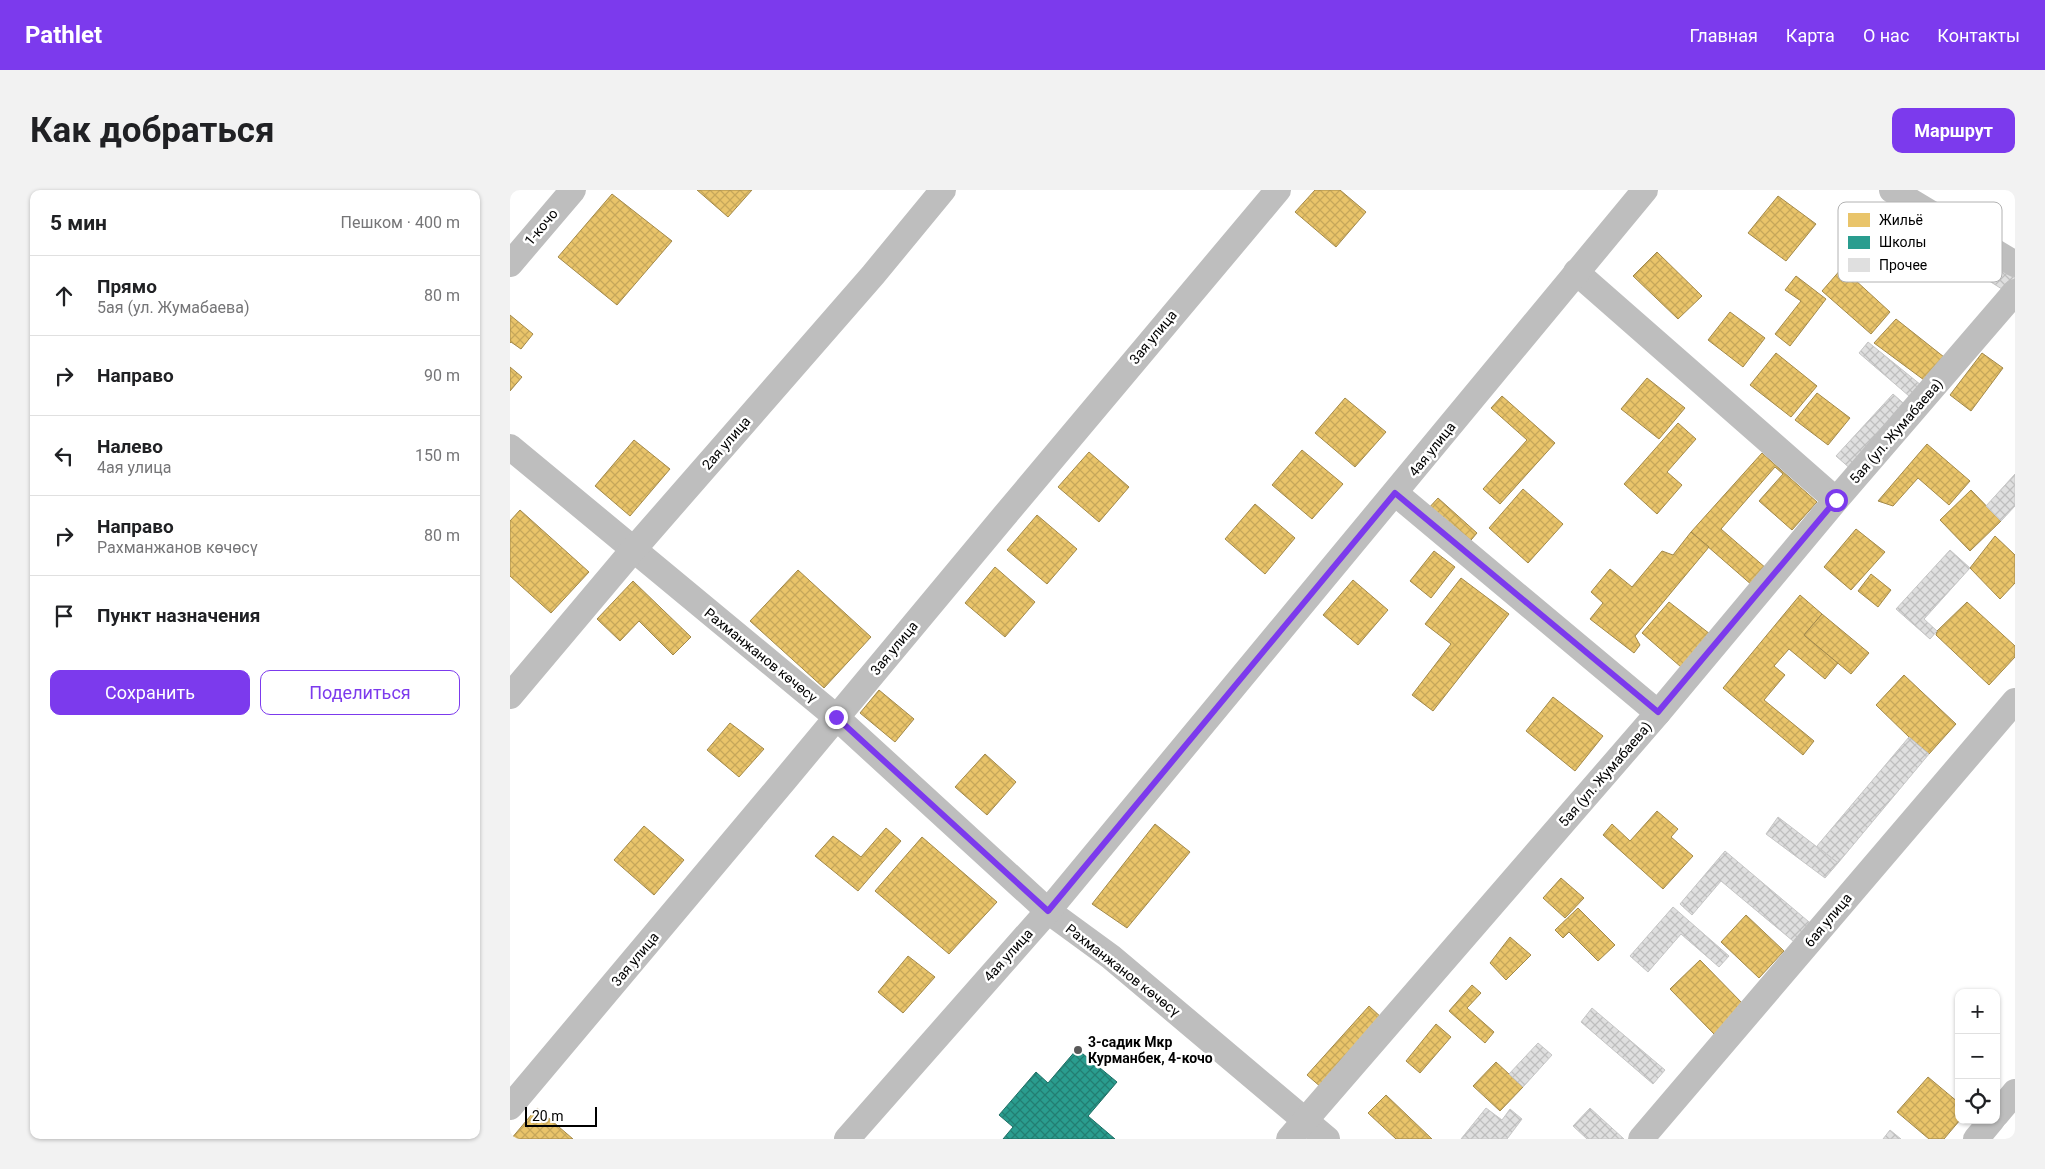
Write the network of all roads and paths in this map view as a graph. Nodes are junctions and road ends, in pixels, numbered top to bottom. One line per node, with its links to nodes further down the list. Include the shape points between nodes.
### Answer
1 (573, 190): 8 (street, 1-кочо)
2 (943, 190): 15 (street, 2ая улица)
3 (1278, 190): 19 (street, 3ая улица)
4 (1645, 190): 10 (street, 4ая улица)
5 (1892, 190): 6 (street)
6 (1912, 202)
7 (2002, 256): 9 (street)
8 (510, 264)
9 (2015, 264)
10 (1576, 272): 13 (street, 4ая улица); 14 (street)
11 (2015, 292): 14 (street, 5ая (ул. Жумабаева))
12 (510, 447): 15 (street, Рахманжанов көчөсү)
13 (1395, 493): 18 (street); 20 (street, 4ая улица)
14 (1836, 500): 18 (street, 5ая (ул. Жумабаева))
15 (633, 550): 16 (street, 2ая улица); 19 (street, Рахманжанов көчөсү)
16 (510, 696)
17 (2015, 701): 29 (street, 6ая улица)
18 (1658, 712): 24 (street, 5ая (ул. Жумабаева))
19 (836, 717): 20 (street, Рахманжанов көчөсү); 22 (street, 3ая улица)
20 (1048, 911): 24 (street, Рахманжанов көчөсү, via 1111,957); 26 (street, 4ая улица)
21 (2015, 1092): 23 (street)
22 (510, 1107)
23 (2000, 1110)
24 (1305, 1119): 27 (street, 5ая (ул. Жумабаева)); 28 (street, Рахманжанов көчөсү)
25 (1989, 1124): 30 (street)
26 (847, 1139)
27 (1289, 1139)
28 (1327, 1139)
29 (1641, 1139)
30 (1976, 1139)

